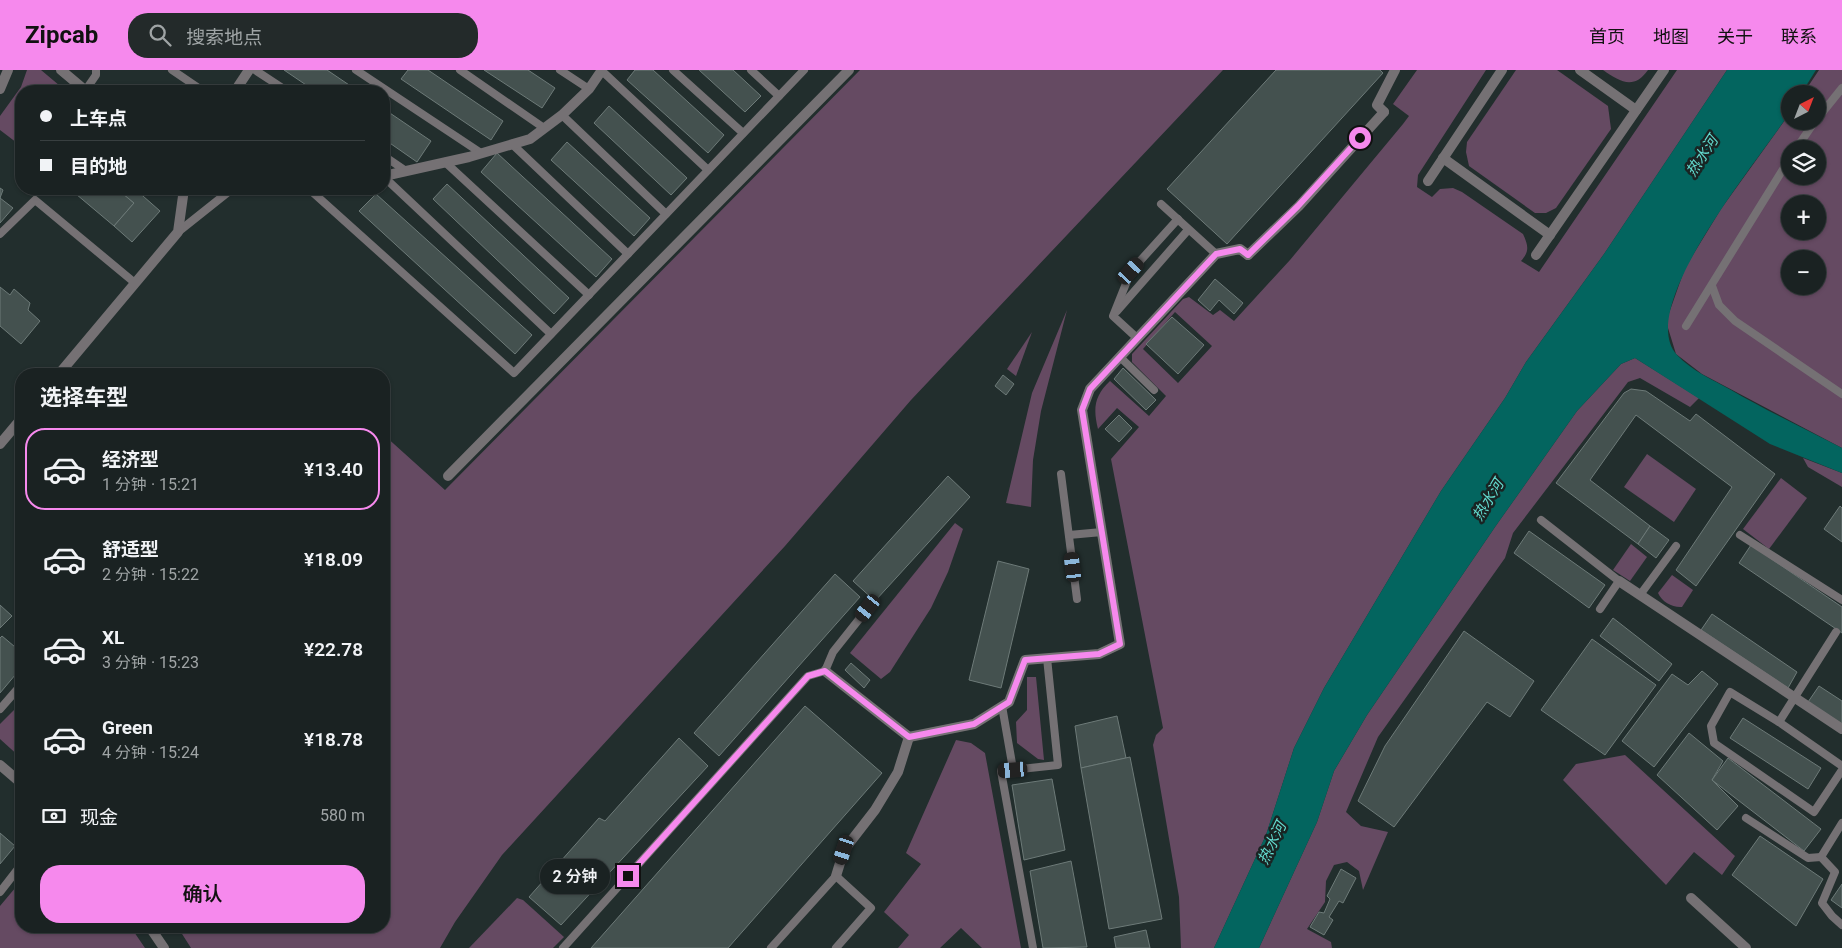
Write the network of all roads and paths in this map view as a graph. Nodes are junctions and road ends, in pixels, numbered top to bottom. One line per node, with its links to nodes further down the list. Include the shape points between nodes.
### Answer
1 (8, 70): 26 (street)
2 (61, 70): 19 (street)
3 (96, 70): 20 (lane)
4 (172, 70): 21 (lane)
5 (249, 70): 22 (street)
6 (255, 70): 23 (lane)
7 (356, 70): 24 (lane)
8 (460, 70): 33 (lane)
9 (560, 70): 27 (lane)
10 (601, 70): 27 (street); 40 (lane)
11 (673, 70): 34 (lane)
12 (751, 70): 29 (lane)
13 (804, 70): 29 (lane)
14 (849, 70): 73 (street)
15 (1395, 70): 57 (street, via 1377,105 1384,112 1298,206 1248,255 1240,249)
16 (1502, 70): 37 (street)
17 (1580, 70): 31 (street)
18 (1664, 70): 31 (street)
19 (79, 85)
20 (90, 85)
21 (194, 85)
22 (239, 85)
23 (278, 85)
24 (379, 85)
25 (1842, 88): 30 (lane)
26 (0, 89)
27 (589, 89): 32 (street)
28 (390, 93): 36 (lane)
29 (779, 96): 34 (lane)
30 (1826, 108)
31 (1636, 110): 55 (street)
32 (562, 115): 33 (street); 50 (lane)
33 (544, 128): 35 (street, via 530,139)
34 (743, 134): 40 (lane)
35 (512, 144): 36 (street); 56 (lane)
36 (481, 153): 39 (street)
37 (1443, 158): 44 (street); 55 (street)
38 (390, 160): 41 (lane)
39 (445, 162): 41 (street); 61 (lane)
40 (708, 170): 50 (lane)
41 (406, 171): 43 (street)
42 (1781, 173): 60 (lane)
43 (390, 175)
44 (1428, 181)
45 (390, 183): 64 (lane)
46 (183, 195): 53 (street)
47 (226, 195): 53 (lane)
48 (316, 195): 64 (lane, via 514,373)
49 (1161, 204): 51 (lane)
50 (666, 214): 56 (lane)
51 (1178, 219): 52 (lane); 62 (lane, via 1131,271)
52 (1188, 230): 57 (lane); 62 (lane)
53 (178, 232): 59 (street)
54 (0, 234): 59 (lane, via 35,200)
55 (1550, 235): 58 (street)
56 (628, 254): 61 (lane)
57 (1216, 254): 65 (street)
58 (1536, 255)
59 (134, 284): 67 (street)
60 (1712, 286): 63 (lane); 69 (lane, via 1719,305 1735,322)
61 (589, 295): 64 (lane)
62 (1112, 316): 65 (lane)
63 (1686, 326)
64 (552, 334)
65 (1137, 338): 66 (street)
66 (1120, 357): 68 (lane); 75 (street, via 1090,389 1082,410)
67 (64, 368)
68 (1154, 390)
69 (1842, 394)
70 (15, 426): 71 (street)
71 (0, 444)
72 (1061, 474): 76 (lane)
73 (448, 476)
74 (1541, 520): 79 (lane)
75 (1102, 532): 76 (lane); 86 (street, via 1120,644 1099,654)
76 (1069, 535): 81 (lane)
77 (1740, 535): 82 (lane)
78 (1676, 546): 80 (lane)
79 (1619, 580): 80 (street); 84 (lane)
80 (1640, 595): 89 (street)
81 (1077, 599)
82 (1842, 600)
83 (868, 608): 87 (lane, via 833,652)
84 (1600, 609)
85 (1836, 632): 89 (lane)
86 (1047, 658): 90 (street, via 1025,660 1009,702); 97 (lane, via 1058,765)
87 (825, 671): 94 (street); 109 (lane, via 808,676)
88 (15, 692): 91 (lane)
89 (1794, 698): 92 (lane); 93 (street)
90 (1002, 706): 94 (street, via 974,724); 97 (lane)
91 (0, 709)
92 (1779, 722): 96 (lane); 96 (lane, via 1730,692 1711,726 1714,743 1814,812)
93 (1842, 729)
94 (909, 737): 103 (street, via 898,772 875,810 844,850)
95 (0, 764): 98 (street)
96 (1842, 768)
97 (1013, 770): 112 (lane, via 1001,771)
98 (15, 778)
99 (1746, 818): 101 (lane, via 1808,858)
100 (1842, 823): 101 (lane)
101 (1821, 857): 106 (lane, via 1835,872 1822,903)
102 (15, 873): 104 (lane)
103 (836, 876): 110 (lane); 111 (lane, via 871,908)
104 (0, 892)
105 (1691, 898): 113 (street)
106 (1842, 924)
107 (154, 933): 108 (street)
108 (164, 948)
109 (563, 948)
110 (771, 948)
111 (836, 948)
112 (1033, 948)
113 (1746, 948)

